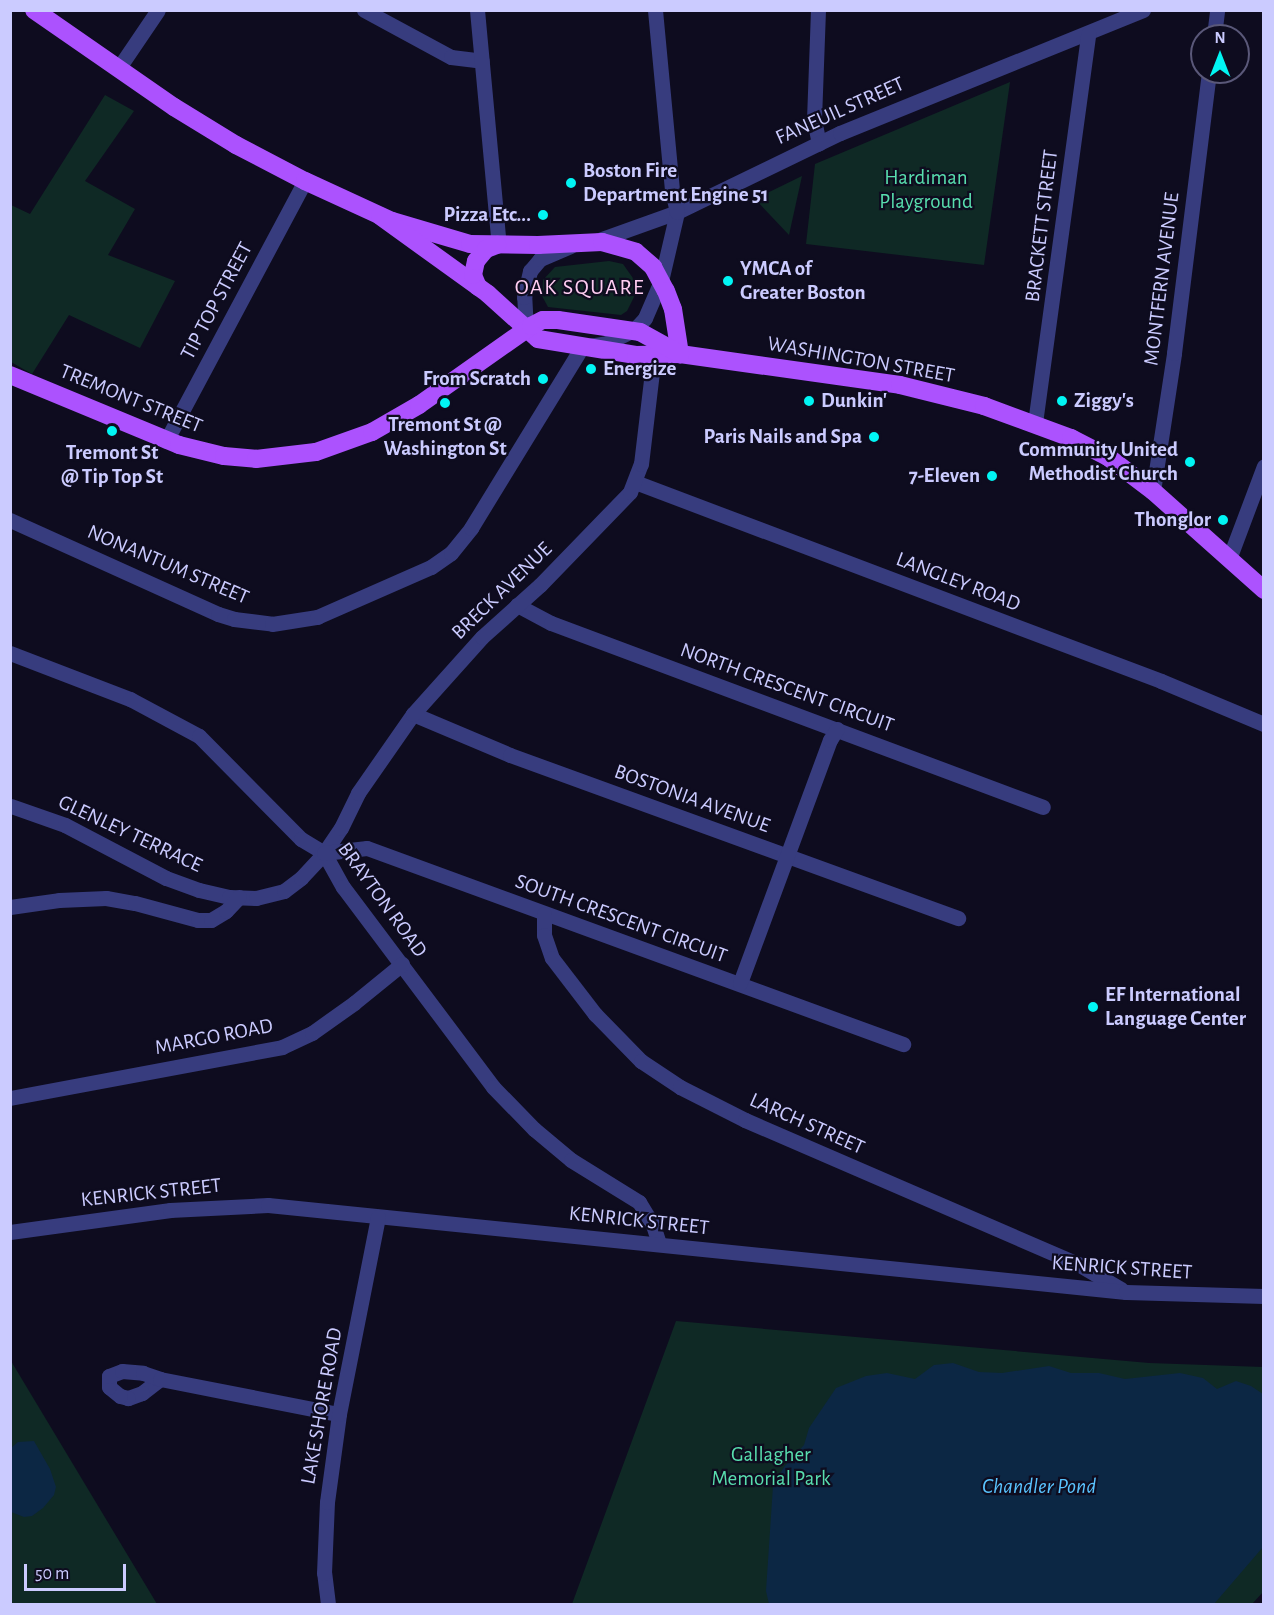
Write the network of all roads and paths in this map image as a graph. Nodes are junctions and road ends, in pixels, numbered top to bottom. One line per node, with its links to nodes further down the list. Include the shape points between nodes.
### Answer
1 (34, 10): 10 (main road)
2 (158, 10): 10 (street)
3 (364, 10): 9 (street, via 451,57)
4 (477, 10): 9 (street)
5 (655, 10): 14 (street)
6 (818, 10): 12 (street, via 814,120)
7 (1143, 10): 8 (street, FANEUIL STREET)
8 (1088, 34): 12 (street, FANEUIL STREET); 26 (street, BRACKETT STREET)
9 (482, 61): 17 (street)
10 (118, 69): 13 (main road, via 214,132)
11 (1208, 84): 30 (street, MONTFERN AVENUE)
12 (819, 143): 14 (street, FANEUIL STREET)
13 (305, 181): 15 (main road); 27 (street, TIP TOP STREET)
14 (677, 212): 16 (street, FANEUIL STREET, via 616,236); 18 (street)
15 (380, 216): 17 (main road, FANEUIL STREET, via 450,240); 19 (main road, WASHINGTON STREET)
16 (582, 243): 17 (main road, FANEUIL STREET); 18 (main road, via 610,243 636,252); 20 (street, via 554,252 533,265 524,297)
17 (499, 245): 19 (main road, via 478,256 473,270)
18 (662, 281): 21 (street, via 645,318); 24 (main road, via 673,309)
19 (478, 287): 20 (main road, WASHINGTON STREET)
20 (526, 330): 21 (main road, WASHINGTON STREET, via 537,322 551,320); 22 (main road, WASHINGTON STREET, via 538,339); 27 (main road, TREMONT STREET, via 405,414 343,444 256,459 211,454)
21 (634, 330): 22 (street, via 607,344); 23 (main road, WASHINGTON STREET)
22 (582, 347): 23 (main road, WASHINGTON STREET); 31 (street, NONANTUM STREET, via 471,528 451,553 431,567 317,617 272,624 234,619)
23 (659, 349): 24 (main road, WASHINGTON STREET); 29 (street, BRECK AVENUE)
24 (680, 354): 26 (main road, WASHINGTON STREET, via 910,387)
25 (10, 375): 27 (main road, TREMONT STREET)
26 (1035, 423): 30 (main road, WASHINGTON STREET, via 1088,446)
27 (166, 441)
28 (1263, 466): 32 (street)
29 (636, 482): 34 (street, BRECK AVENUE, via 617,508); 37 (street, LANGLEY ROAD, via 1161,681)
30 (1153, 491): 32 (main road, WASHINGTON STREET)
31 (10, 520)
32 (1229, 559): 33 (main road, WASHINGTON STREET)
33 (1263, 590)
34 (517, 605): 36 (street, BRECK AVENUE, via 482,637); 38 (street, NORTH CRESCENT CIRCUIT, via 551,623)
35 (10, 653): 41 (street, BRAYTON ROAD, via 130,699 199,736 294,833)
36 (413, 714): 41 (street, BRECK AVENUE, via 369,775); 42 (street, BOSTONIA AVENUE, via 520,759)
37 (1263, 724)
38 (837, 729): 40 (street, NORTH CRESCENT CIRCUIT); 42 (street)
39 (11, 806): 43 (street, GLENLEY TERRACE, via 64,825 166,878 199,890)
40 (1043, 807)
41 (324, 853): 43 (street, GLENLEY TERRACE, via 284,891 256,898); 45 (street, SOUTH CRESCENT CIRCUIT, via 367,848); 47 (street, BRAYTON ROAD, via 343,887)
42 (787, 855): 46 (street, BOSTONIA AVENUE); 48 (street)
43 (239, 897): 44 (street, via 211,920 106,898)
44 (10, 907)
45 (544, 914): 48 (street, SOUTH CRESCENT CIRCUIT); 54 (street, LARCH STREET, via 544,935 552,958 595,1014 641,1060 680,1087 745,1120 1078,1264)
46 (958, 918)
47 (402, 964): 50 (street, MARGO ROAD, via 346,1009 282,1047); 53 (street, BRAYTON ROAD, via 493,1087 534,1130 571,1160 639,1202)
48 (740, 983): 49 (street, SOUTH CRESCENT CIRCUIT)
49 (903, 1044)
50 (10, 1098)
51 (378, 1217): 52 (street, KENRICK STREET, via 268,1205 222,1206); 53 (street, KENRICK STREET); 57 (street, LAKE SHORE ROAD)
52 (10, 1232)
53 (659, 1244): 54 (street, KENRICK STREET)
54 (1126, 1292): 55 (street, KENRICK STREET)
55 (1263, 1296)
56 (160, 1379): 57 (street)
57 (339, 1414): 58 (street, LAKE SHORE ROAD, via 324,1533)
58 (328, 1605)

